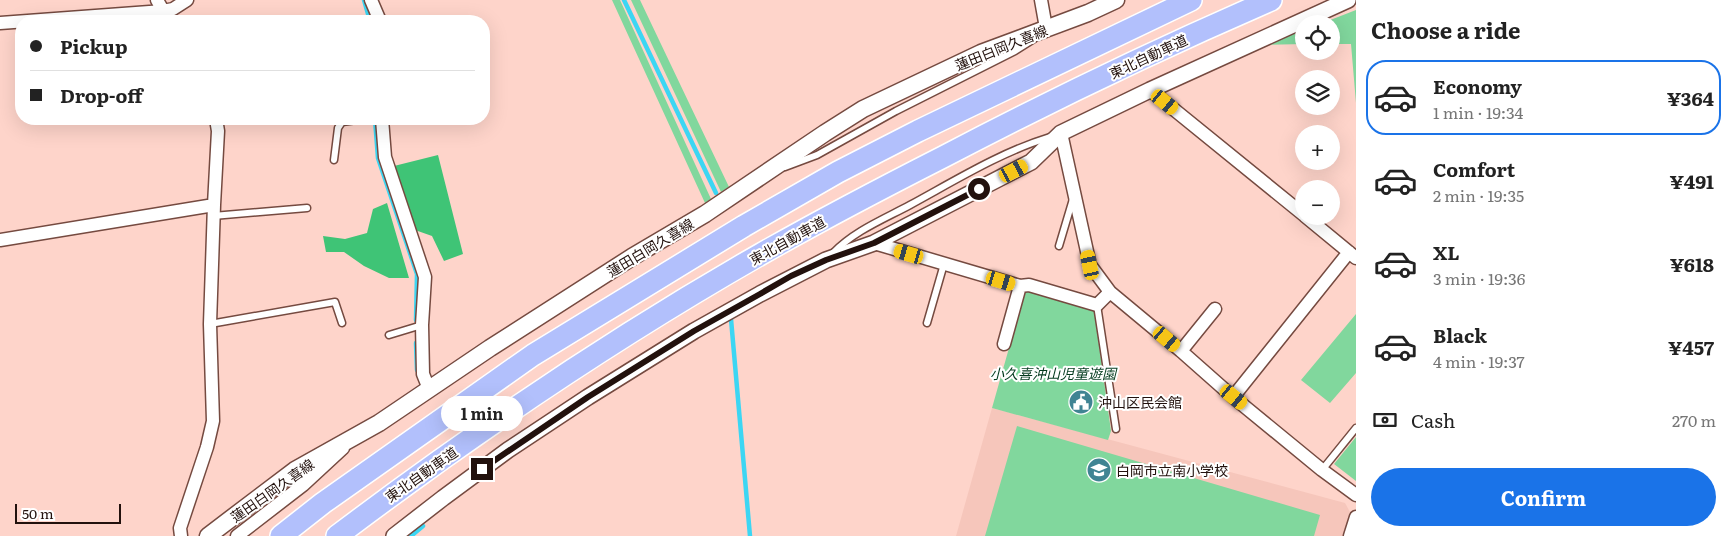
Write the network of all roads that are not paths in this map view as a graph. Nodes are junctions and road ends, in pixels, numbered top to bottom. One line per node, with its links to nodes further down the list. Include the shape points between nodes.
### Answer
1 (187, 0): 8 (street)
2 (371, 0): 10 (street)
3 (1041, 0): 13 (street)
4 (1116, 0): 13 (main road, 蓮田白岡久喜線)
5 (1191, 0): 54 (highway, via 918,131 744,226 533,355)
6 (1271, 0): 55 (highway, 東北自動車道, via 1024,115 760,254 565,376)
7 (1348, 0): 14 (street)
8 (163, 11): 9 (street)
9 (109, 15)
10 (377, 15)
11 (15, 22): 12 (street)
12 (0, 23)
13 (1046, 28): 42 (main road, 蓮田白岡久喜線, via 981,53 870,106)
14 (1150, 90): 18 (street); 22 (street)
15 (217, 125): 23 (street)
16 (340, 125): 19 (lane)
17 (382, 125): 38 (street, via 385,157 424,277)
18 (1061, 133): 20 (street); 26 (street, via 1031,162); 29 (lane, via 1025,145 928,195 862,231)
19 (334, 160)
20 (1075, 195): 27 (lane); 32 (street, via 1090,265)
21 (307, 208): 23 (lane)
22 (1295, 209)
23 (214, 210): 25 (street); 37 (street)
24 (1315, 225): 28 (street)
25 (0, 240)
26 (874, 243): 29 (street); 30 (street)
27 (1059, 246)
28 (1352, 255): 43 (street)
29 (826, 260): 50 (street, via 694,331 588,397 508,450)
30 (944, 264): 31 (street); 36 (lane)
31 (1020, 286): 33 (street, via 1029,285); 40 (street)
32 (1110, 292): 33 (street); 41 (street)
33 (1097, 305): 45 (lane)
34 (1215, 309): 41 (street)
35 (342, 323): 37 (lane, via 336,302)
36 (927, 323)
37 (210, 324): 51 (street, via 213,421 180,528)
38 (422, 325): 39 (lane); 42 (street, via 423,374)
39 (390, 335)
40 (1004, 344)
41 (1181, 351): 43 (street)
42 (429, 389): 46 (main road, 蓮田白岡久喜線)
43 (1234, 397): 47 (street)
44 (1356, 428): 47 (lane)
45 (1116, 430)
46 (351, 439): 52 (main road, 蓮田白岡久喜線, via 295,470); 53 (street, via 320,471)
47 (1322, 470): 48 (street)
48 (1356, 495)
49 (1356, 517): 56 (street)
50 (395, 535)
51 (181, 536)
52 (208, 536)
53 (238, 536)
54 (281, 536)
55 (337, 536)
56 (1350, 536)

